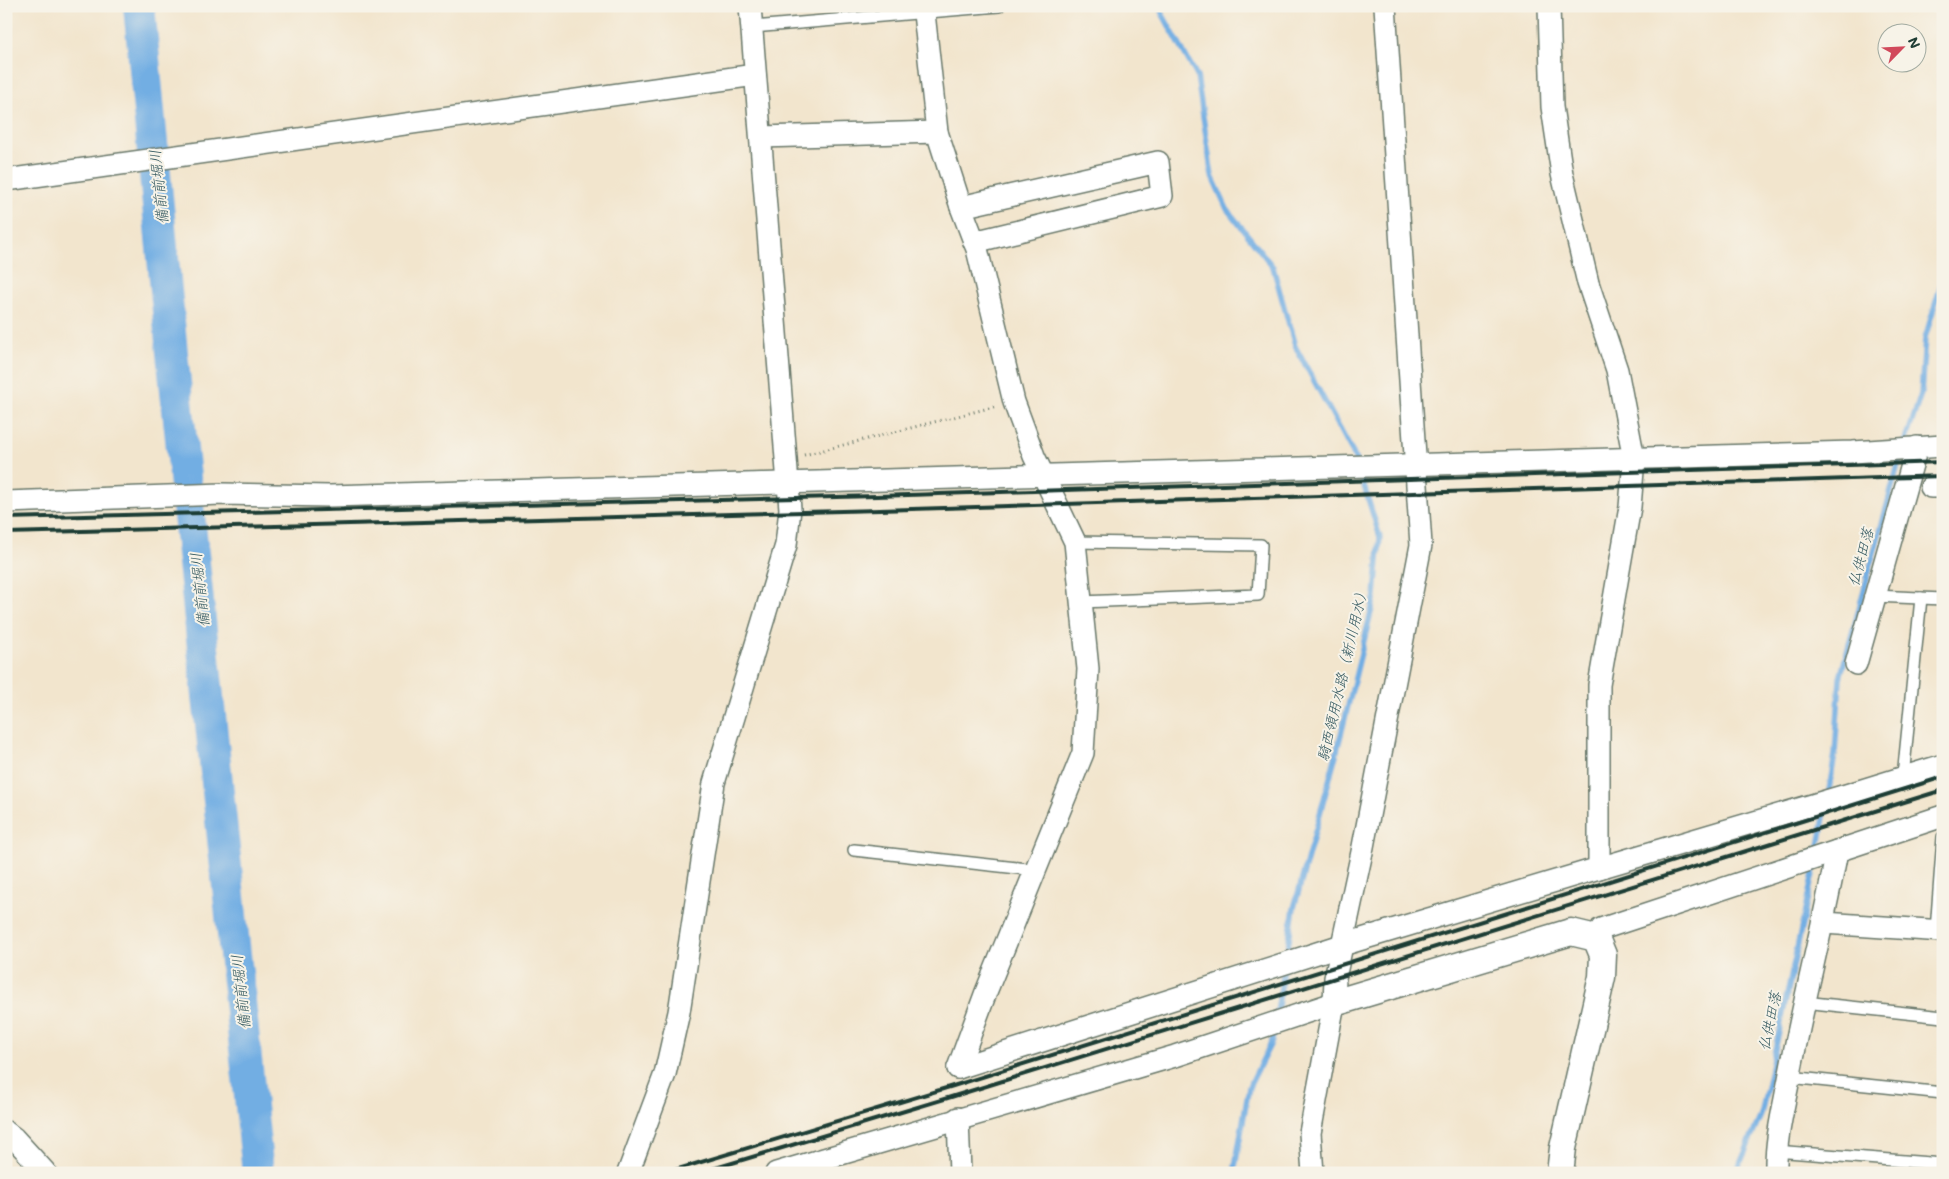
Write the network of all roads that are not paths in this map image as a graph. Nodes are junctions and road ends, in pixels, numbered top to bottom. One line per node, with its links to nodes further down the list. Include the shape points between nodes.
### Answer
1 (999, 6): 5 (lane)
2 (1385, 6): 16 (street)
3 (1549, 6): 15 (street, via 1552,107 1562,174 1588,283 1617,370)
4 (884, 11): 5 (lane); 6 (lane)
5 (924, 13): 8 (street)
6 (751, 17): 7 (street)
7 (755, 74): 9 (street); 10 (street)
8 (937, 132): 9 (street); 11 (street)
9 (761, 137): 18 (street)
10 (6, 180)
11 (961, 208): 12 (street); 12 (street, via 1158,162 1162,196)
12 (974, 242): 17 (street, via 1014,402)
13 (1943, 446): 14 (street)
14 (1908, 448): 15 (street); 21 (street)
15 (1634, 459): 16 (street); 32 (street, via 1630,507 1599,686)
16 (1416, 465): 17 (street); 37 (street, via 1421,545)
17 (1043, 476): 18 (street); 20 (street)
18 (787, 482): 19 (street); 48 (street, via 790,509 786,545 714,783 679,1012 665,1074)
19 (6, 502)
20 (1074, 542): 24 (street); 24 (lane, via 1261,545 1258,595)
21 (1874, 596): 22 (lane); 25 (street)
22 (1921, 598): 23 (lane); 27 (lane)
23 (1943, 599)
24 (1081, 602): 33 (street, via 1088,669 1083,753)
25 (1856, 664)
26 (1943, 765): 27 (street)
27 (1903, 777): 32 (street)
28 (1943, 816): 31 (street)
29 (1943, 837): 35 (lane)
30 (854, 850): 33 (lane)
31 (1837, 851): 34 (street); 36 (street, via 1601,929)
32 (1599, 868): 37 (street)
33 (1036, 870): 37 (street, via 958,1068)
34 (1824, 923): 35 (street); 39 (street)
35 (1939, 931)
36 (1596, 938): 38 (street, via 1571,932); 52 (street, via 1603,954 1602,977)
37 (1342, 945): 38 (street)
38 (1334, 1002): 43 (street, via 1175,1056); 51 (street, via 1310,1133)
39 (1804, 1002): 40 (lane); 41 (street)
40 (1943, 1017)
41 (1789, 1077): 42 (lane); 45 (street)
42 (1943, 1093)
43 (958, 1118): 49 (street); 50 (street)
44 (6, 1132): 47 (street)
45 (1775, 1151): 46 (lane); 53 (street)
46 (1943, 1164)
47 (46, 1173)
48 (628, 1173)
49 (776, 1173)
50 (960, 1173)
51 (1313, 1173)
52 (1560, 1173)
53 (1776, 1173)

